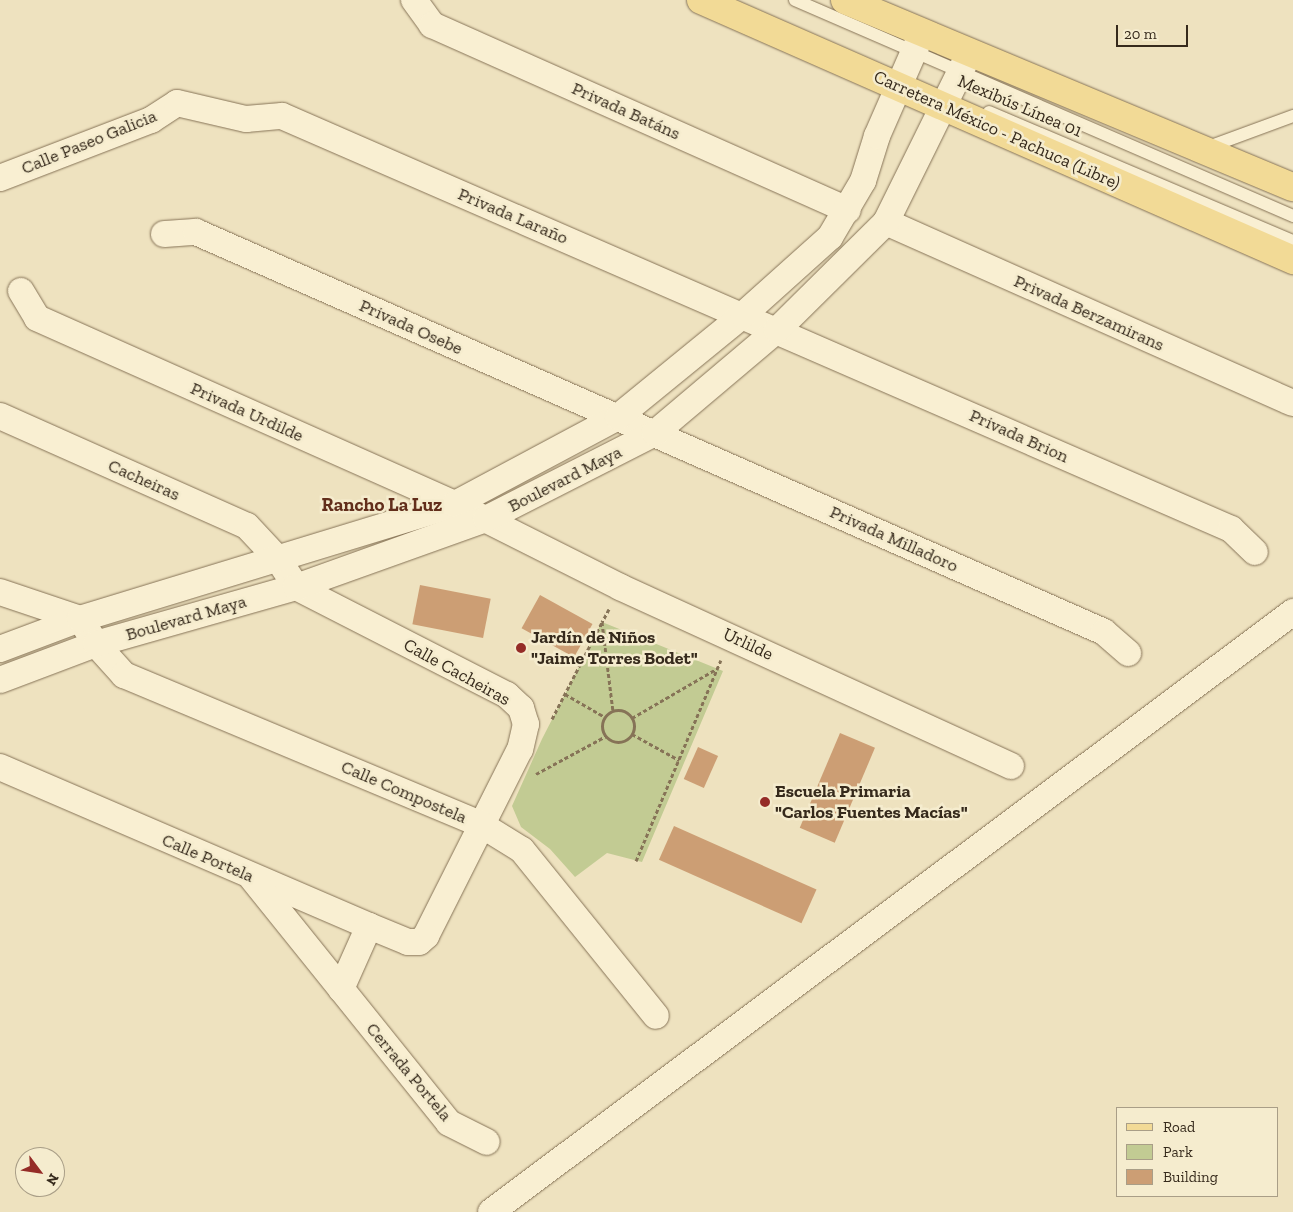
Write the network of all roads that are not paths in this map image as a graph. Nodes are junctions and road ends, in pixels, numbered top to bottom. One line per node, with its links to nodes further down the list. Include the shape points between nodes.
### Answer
1 (414, 0): 13 (street, Privada Batáns, via 432,25)
2 (701, 0): 6 (main road, Carretera México - Pachuca (Libre))
3 (735, 0): 6 (lane)
4 (795, 0): 6 (lane)
5 (845, 0): 6 (main road, Carretera México - Pachuca (Libre))
6 (909, 61): 7 (main road, Carretera México - Pachuca (Libre)); 7 (main road, Carretera México - Pachuca (Libre)); 13 (street, Boulevard Maya, via 863,181)
7 (956, 82): 10 (main road, Carretera México - Pachuca (Libre)); 14 (lane, Mexibús Línea 01); 15 (street, Boulevard Maya); 17 (lane, Mexibús Línea 01); 18 (main road, Carretera México - Pachuca (Libre))
8 (177, 103): 11 (street, Calle Paseo Galicia, via 151,120); 20 (street, Privada Laraño, via 246,119 282,116)
9 (1293, 116): 10 (lane)
10 (1204, 149): 12 (main road, Carretera México - Pachuca (Libre))
11 (0, 178)
12 (1293, 187)
13 (848, 210): 20 (street, Boulevard Maya, via 830,237)
14 (1293, 216)
15 (886, 222): 21 (street, Boulevard Maya); 22 (street, Privada Berzamirans)
16 (164, 234): 24 (street, Privada Osebe, via 196,232)
17 (1293, 241)
18 (1293, 260)
19 (21, 291): 26 (street, Privada Urdilde, via 37,318)
20 (742, 315): 21 (street, Privada Laraño); 24 (street, Boulevard Maya)
21 (777, 330): 25 (street, Boulevard Maya); 28 (street, Privada Brion, via 1231,529)
22 (1293, 403)
23 (0, 416): 29 (street, Cacheiras, via 247,526)
24 (618, 418): 25 (street, Privada Osebe); 26 (street, Boulevard Maya)
25 (656, 433): 27 (street, Boulevard Maya); 36 (street, Privada Milladoro, via 1104,632)
26 (455, 504): 27 (street, Privada Urdilde); 29 (street, Boulevard Maya)
27 (486, 519): 30 (street, Boulevard Maya); 38 (street, Urlilde, via 620,586)
28 (1255, 552)
29 (278, 559): 30 (street); 33 (street, Boulevard Maya)
30 (296, 587): 34 (street, Boulevard Maya); 40 (street, Calle Cacheiras, via 507,695 521,708 526,724 520,748)
31 (0, 592): 33 (street)
32 (1293, 612): 47 (street)
33 (80, 619): 34 (street, Calle Compostela); 35 (street, Boulevard Maya)
34 (96, 644): 37 (street, Boulevard Maya); 40 (street, Calle Compostela, via 124,676)
35 (0, 649)
36 (1128, 653)
37 (0, 680)
38 (1011, 766)
39 (0, 767): 41 (street, Calle Portela)
40 (480, 824): 43 (street, Calle Cacheiras, via 426,936); 45 (street, Calle Compostela, via 522,850)
41 (250, 876): 42 (street, Calle Portela); 44 (street, Cerrada Portela)
42 (369, 926): 43 (street, Calle Portela, via 408,942); 44 (street)
43 (418, 942)
44 (341, 989): 46 (street, Cerrada Portela, via 450,1123)
45 (656, 1016)
46 (487, 1142)
47 (519, 1204): 48 (street)
48 (490, 1212)

